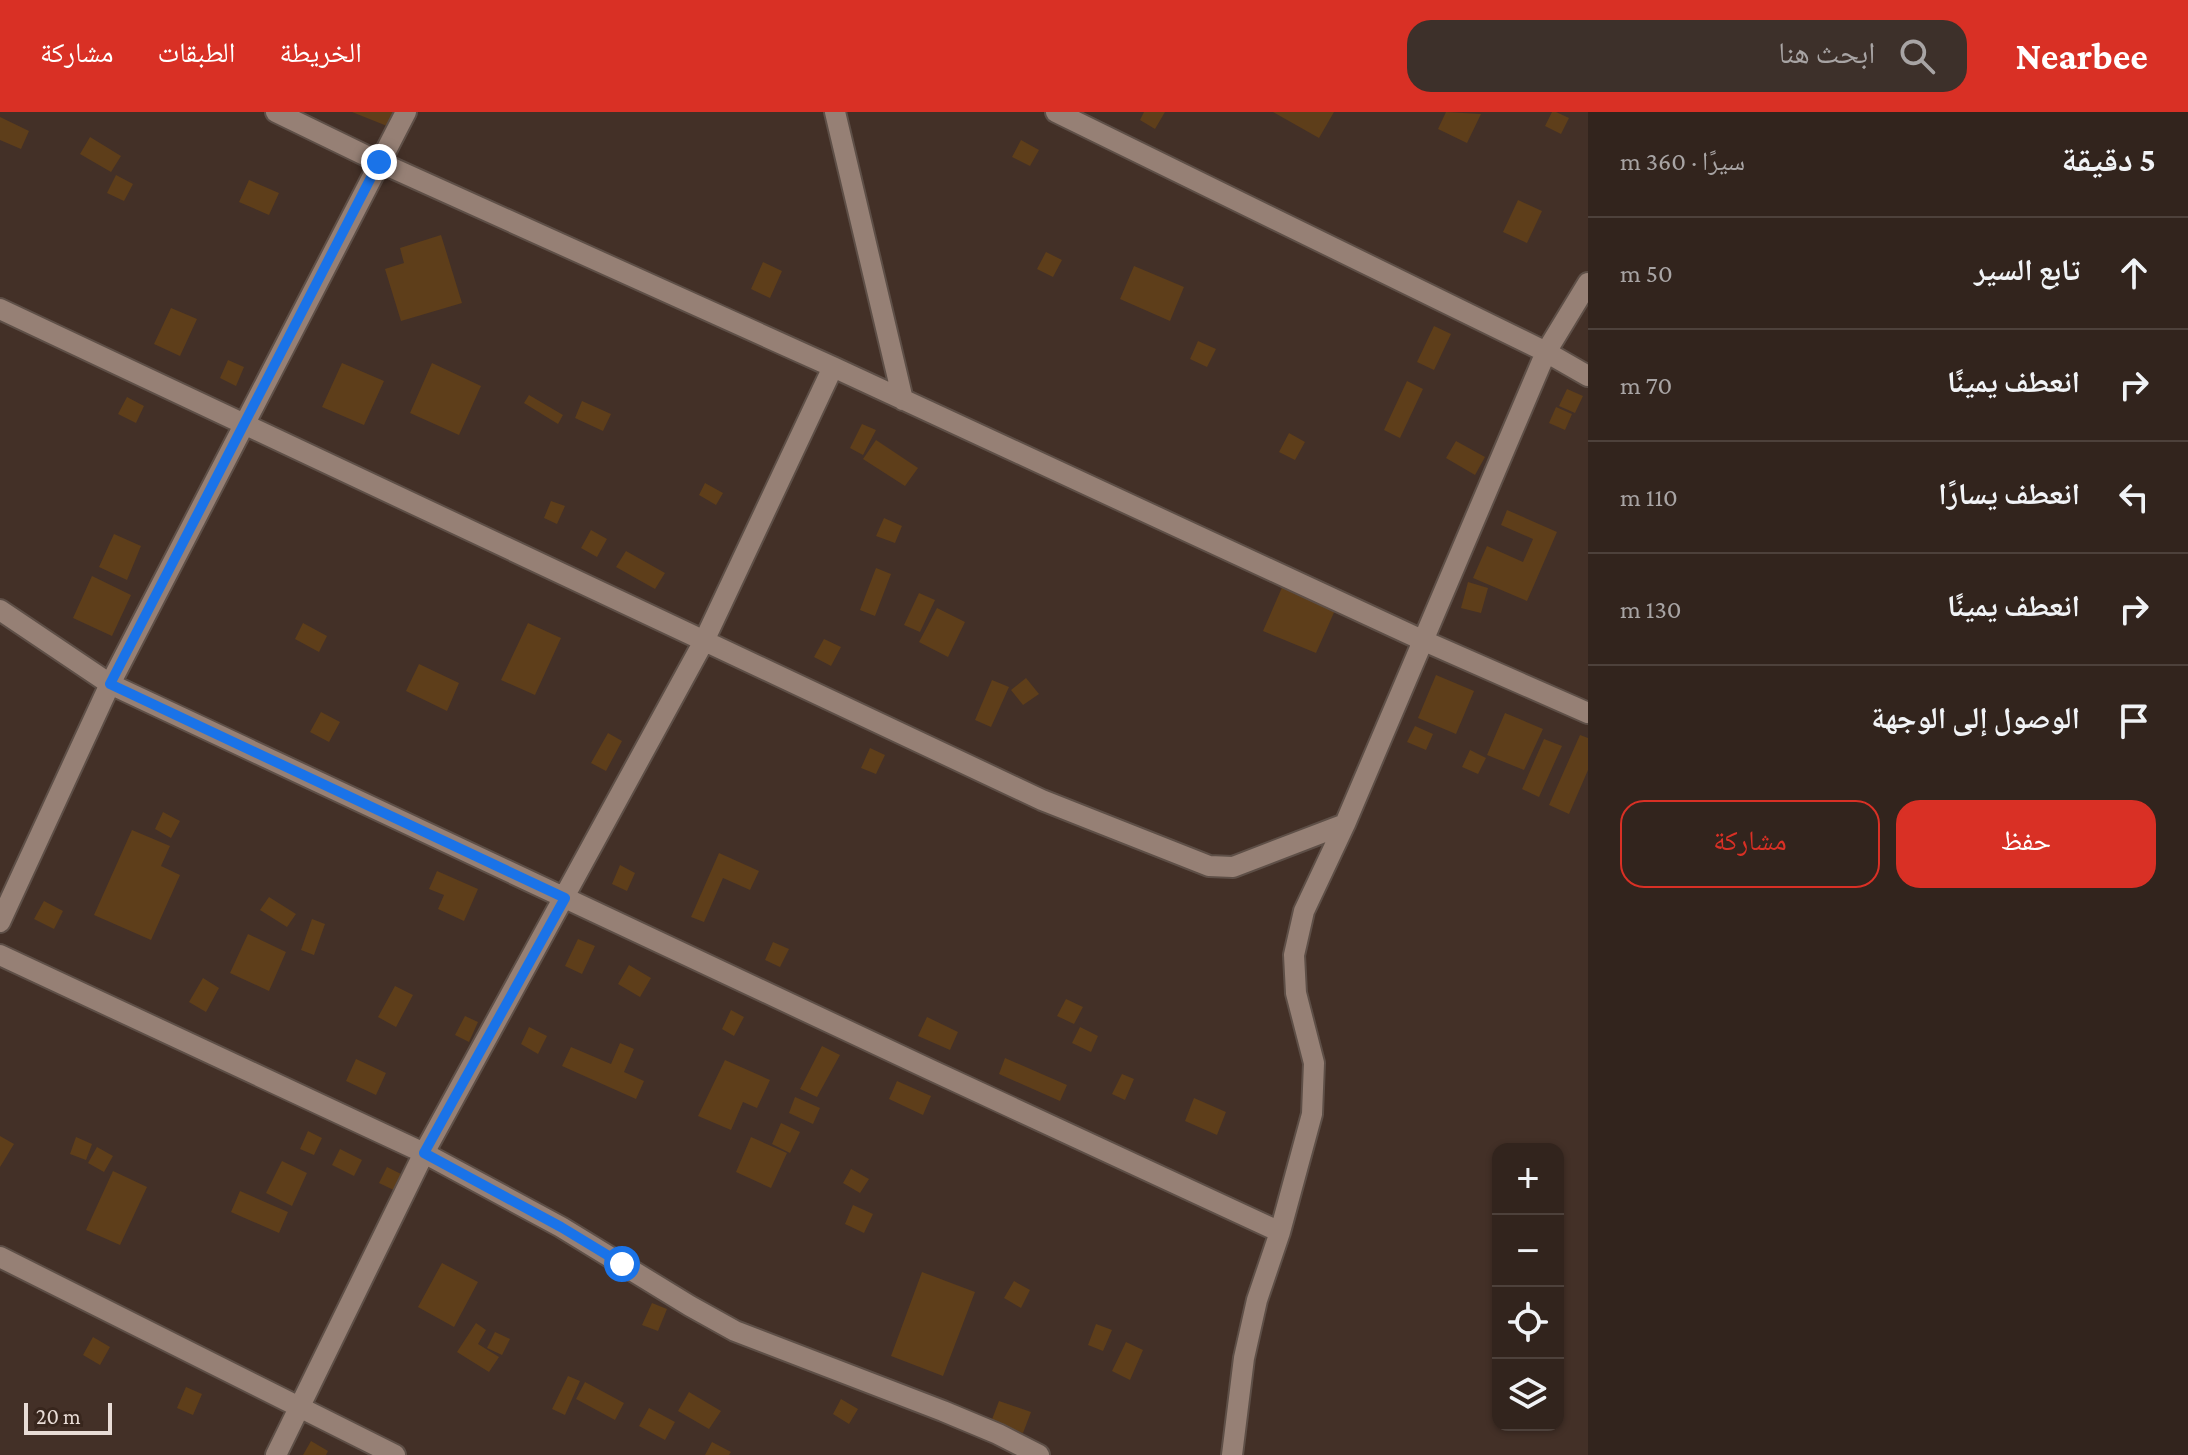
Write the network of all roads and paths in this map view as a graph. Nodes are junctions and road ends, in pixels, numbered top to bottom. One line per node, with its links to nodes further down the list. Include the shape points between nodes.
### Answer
1 (276, 112): 5 (street)
2 (406, 112): 5 (street)
3 (835, 112): 11 (street)
4 (1056, 112): 8 (street)
5 (379, 162): 9 (street); 12 (street)
6 (1588, 283): 8 (street)
7 (0, 309): 12 (street)
8 (1546, 352): 10 (street); 14 (street)
9 (833, 367): 11 (street); 15 (street)
10 (1588, 376)
11 (903, 400): 14 (street)
12 (246, 424): 15 (street); 16 (street)
13 (0, 610): 16 (street)
14 (1422, 640): 17 (street); 18 (street)
15 (704, 641): 18 (street, via 1042,800 1209,866 1233,867); 19 (street)
16 (110, 684): 19 (street); 20 (street)
17 (1588, 713)
18 (1345, 824): 23 (street, via 1304,911 1294,955 1296,993 1314,1063 1312,1114)
19 (565, 898): 22 (street); 23 (street)
20 (0, 922)
21 (0, 955): 22 (street)
22 (424, 1153): 25 (street); 28 (street, via 735,1331 943,1411)
23 (1280, 1232): 29 (street, via 1244,1358)
24 (0, 1257): 25 (street)
25 (298, 1407): 26 (street); 27 (street)
26 (276, 1455)
27 (395, 1455)
28 (1039, 1455)
29 (1232, 1455)

